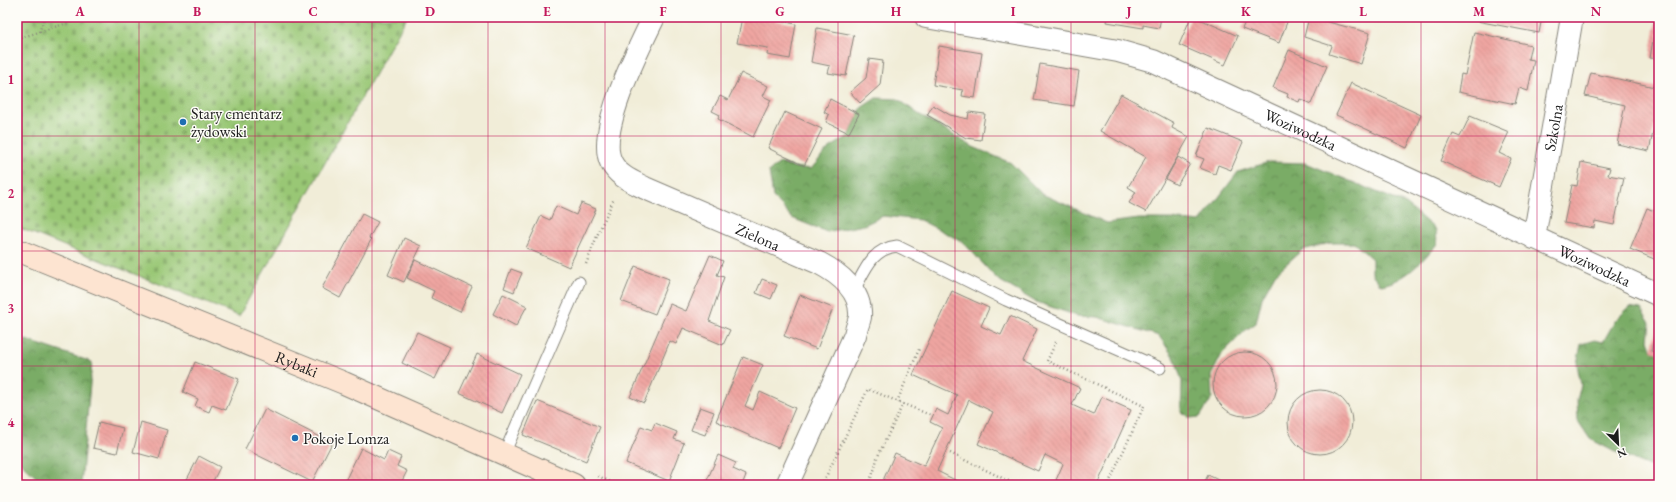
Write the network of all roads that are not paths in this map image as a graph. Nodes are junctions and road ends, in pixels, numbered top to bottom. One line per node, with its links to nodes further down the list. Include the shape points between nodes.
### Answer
1 (654, 17): 7 (street, Zielona, via 616,104 609,130 607,149 611,162 618,172 645,188 833,270)
2 (926, 17): 4 (street, Woziwodzka, via 1118,51 1153,61)
3 (1572, 17): 4 (street, Szkolna)
4 (1534, 238): 8 (street, Woziwodzka)
5 (17, 250): 10 (street, Rybaki, via 344,383)
6 (579, 282): 10 (lane)
7 (854, 292): 9 (lane, via 874,256 881,250 897,246 1006,300); 12 (street, Zielona, via 860,316 855,334)
8 (1659, 295)
9 (1160, 368)
10 (504, 454): 11 (street, Rybaki)
11 (574, 485)
12 (787, 485)

